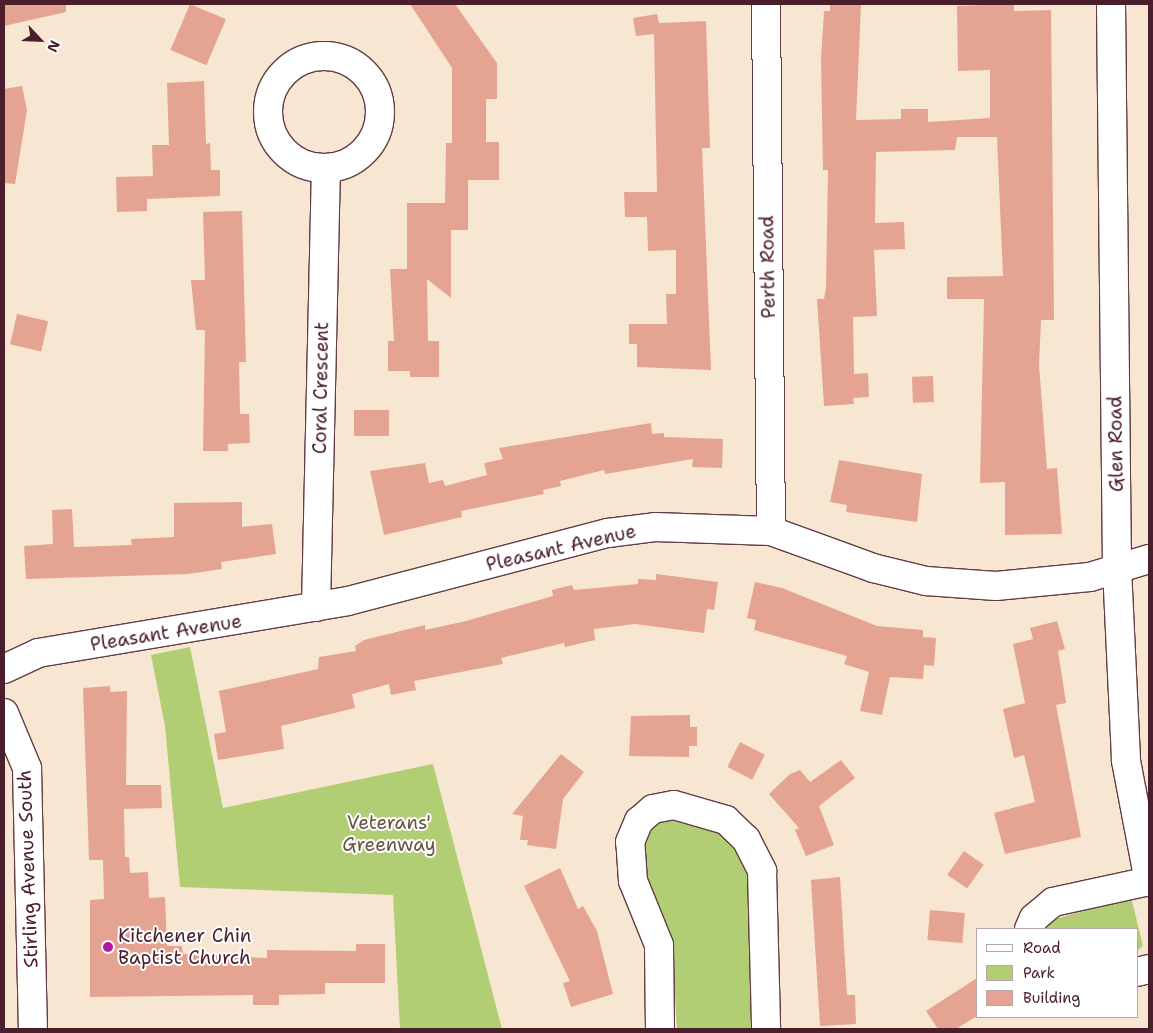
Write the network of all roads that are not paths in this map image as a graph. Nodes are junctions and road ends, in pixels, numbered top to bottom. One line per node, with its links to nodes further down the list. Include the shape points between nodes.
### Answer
1 (766, 4): 4 (street, Perth Road)
2 (1111, 4): 6 (street, Glen Road)
3 (326, 169): 3 (street, via 353,161 368,148 380,117 373,83 360,68 325,55 287,68 270,92 267,118 272,138 290,158); 7 (street, Coral Crescent)
4 (770, 531): 6 (street, Pleasant Avenue, via 873,568 926,581 996,586 1090,577); 7 (street, Pleasant Avenue, via 655,527 608,534)
5 (1149, 559): 6 (street, Pleasant Avenue)
6 (1117, 568): 10 (street, Glen Road, via 1126,761)
7 (316, 607): 8 (street, Pleasant Avenue, via 38,653)
8 (4, 669)
9 (4, 713): 12 (street, Stirling Avenue South, via 27,768)
10 (1149, 882): 11 (street, via 1053,902 1034,918)
11 (1029, 928)
12 (33, 1029)
13 (660, 1029): 14 (street, via 659,945 633,881 630,842 639,821 653,809 674,805 726,820 746,839 762,871)
14 (766, 1029)

